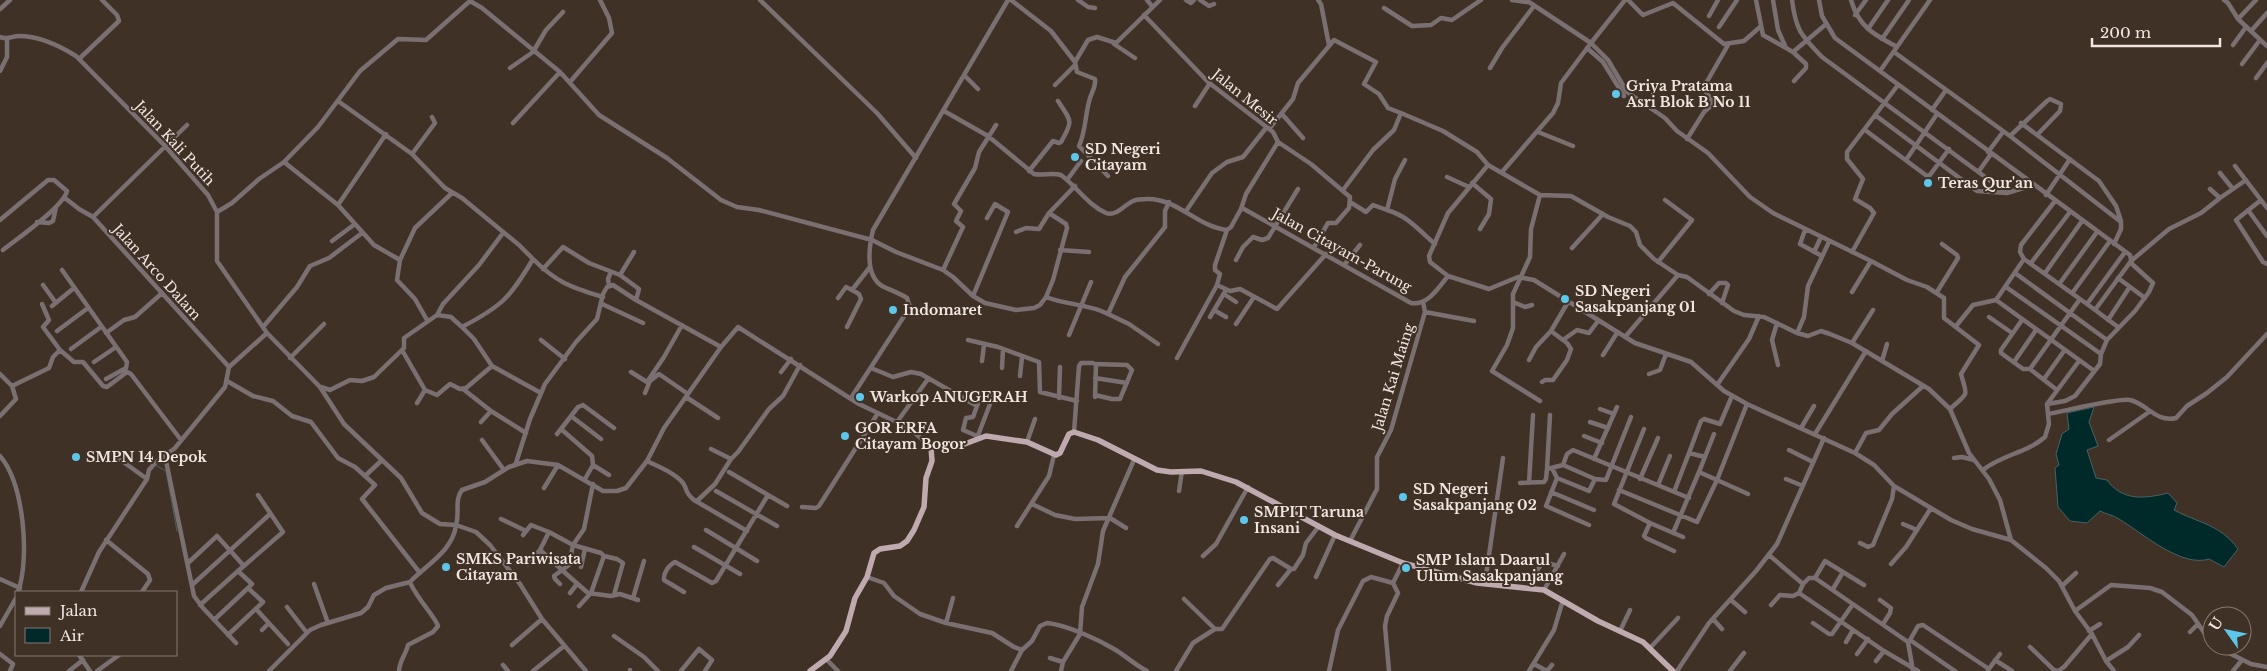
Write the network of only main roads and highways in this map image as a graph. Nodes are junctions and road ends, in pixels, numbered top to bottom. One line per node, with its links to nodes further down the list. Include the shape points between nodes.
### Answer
1 (810, 671): 2 (main road, via 826,660 846,631 855,598 877,550 900,546 914,530 924,507 926,478 932,461 931,447 962,446 977,437 986,436 1026,442 1054,455 1060,454 1074,432 1098,440 1161,471 1207,472 1248,487 1335,534 1403,563 1458,578 1544,590 1643,642)
2 (1673, 671)

